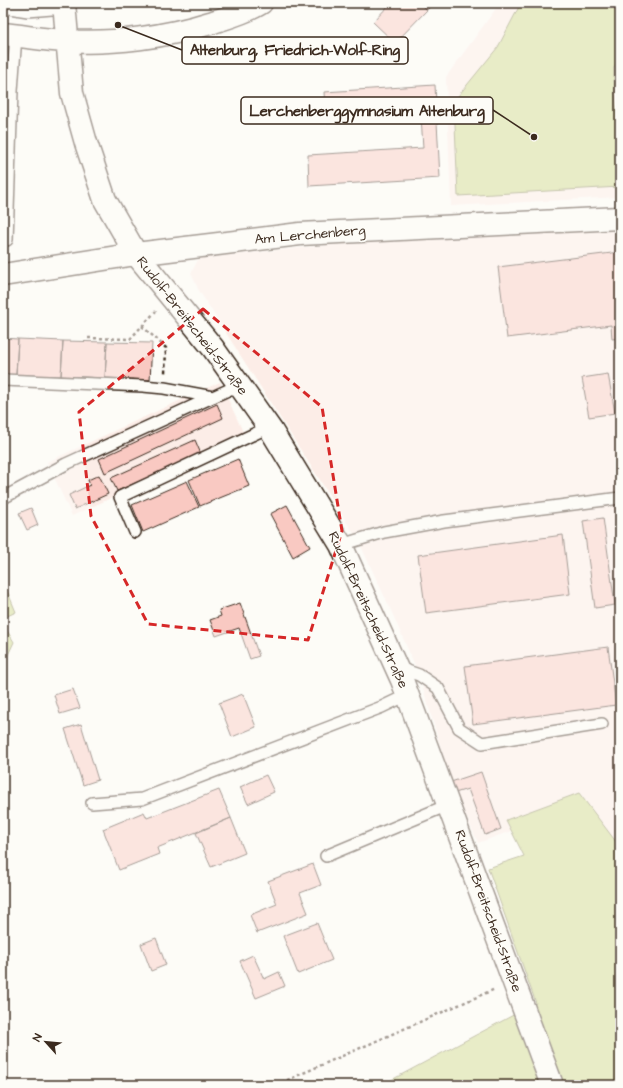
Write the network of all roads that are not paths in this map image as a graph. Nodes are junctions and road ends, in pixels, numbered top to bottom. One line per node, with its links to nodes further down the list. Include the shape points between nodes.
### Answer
1 (261, 3): 5 (street, via 247,11 184,31 99,42)
2 (64, 6): 3 (lane, via 28,11); 5 (street, Rudolf-Breitscheid-Straße)
3 (3, 7)
4 (10, 35): 5 (street); 7 (lane, via 12,91)
5 (67, 41): 8 (street, Rudolf-Breitscheid-Straße, via 72,92 86,143 105,200)
6 (620, 218): 8 (street, Am Lerchenberg, via 300,234)
7 (7, 240)
8 (136, 254): 9 (street, Am Lerchenberg); 11 (street, Rudolf-Breitscheid-Straße, via 213,348)
9 (3, 275)
10 (3, 380): 12 (lane, via 164,388)
11 (239, 385): 12 (lane); 13 (street, Rudolf-Breitscheid-Straße)
12 (213, 397): 14 (lane, via 66,464)
13 (269, 427): 16 (lane, via 120,497); 17 (street, Rudolf-Breitscheid-Straße)
14 (3, 498)
15 (620, 498): 17 (lane, via 444,521 384,532)
16 (135, 532)
17 (342, 545): 18 (street, Rudolf-Breitscheid-Straße)
18 (396, 666): 19 (street, Rudolf-Breitscheid-Straße); 20 (lane, via 419,675 438,688 458,728 482,743)
19 (407, 695): 21 (lane, via 382,707 142,799); 22 (street, Rudolf-Breitscheid-Straße)
20 (602, 724)
21 (92, 803)
22 (448, 805): 23 (lane); 24 (street, Rudolf-Breitscheid-Straße)
23 (326, 856)
24 (552, 1085)

